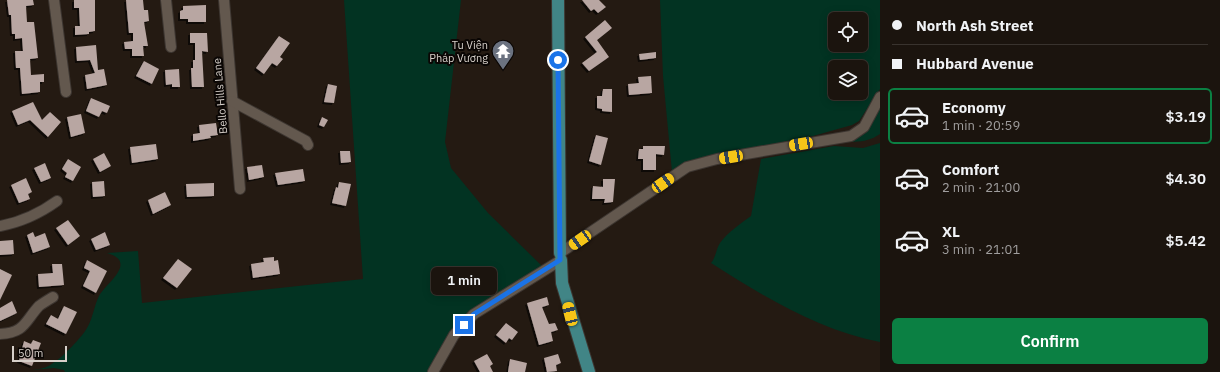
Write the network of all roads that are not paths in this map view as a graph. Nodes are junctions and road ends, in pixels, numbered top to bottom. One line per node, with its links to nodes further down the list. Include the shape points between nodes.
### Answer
1 (54, 0): 6 (street)
2 (166, 0): 5 (street)
3 (224, 0): 8 (street, Bello Hills Lane)
4 (558, 0): 13 (main road)
5 (171, 47)
6 (66, 92)
7 (880, 97): 13 (street, via 864,127 856,134 717,159 687,167)
8 (232, 101): 9 (street, via 306,141); 10 (street, Bello Hills Lane)
9 (308, 145)
10 (240, 189)
11 (57, 201): 12 (street, via 40,213 19,222)
12 (0, 226)
13 (560, 256): 16 (street, via 474,314 454,335); 17 (main road, via 564,291)
14 (52, 297): 15 (street, via 40,305 21,329 11,334)
15 (0, 334)
16 (433, 372)
17 (589, 372)

